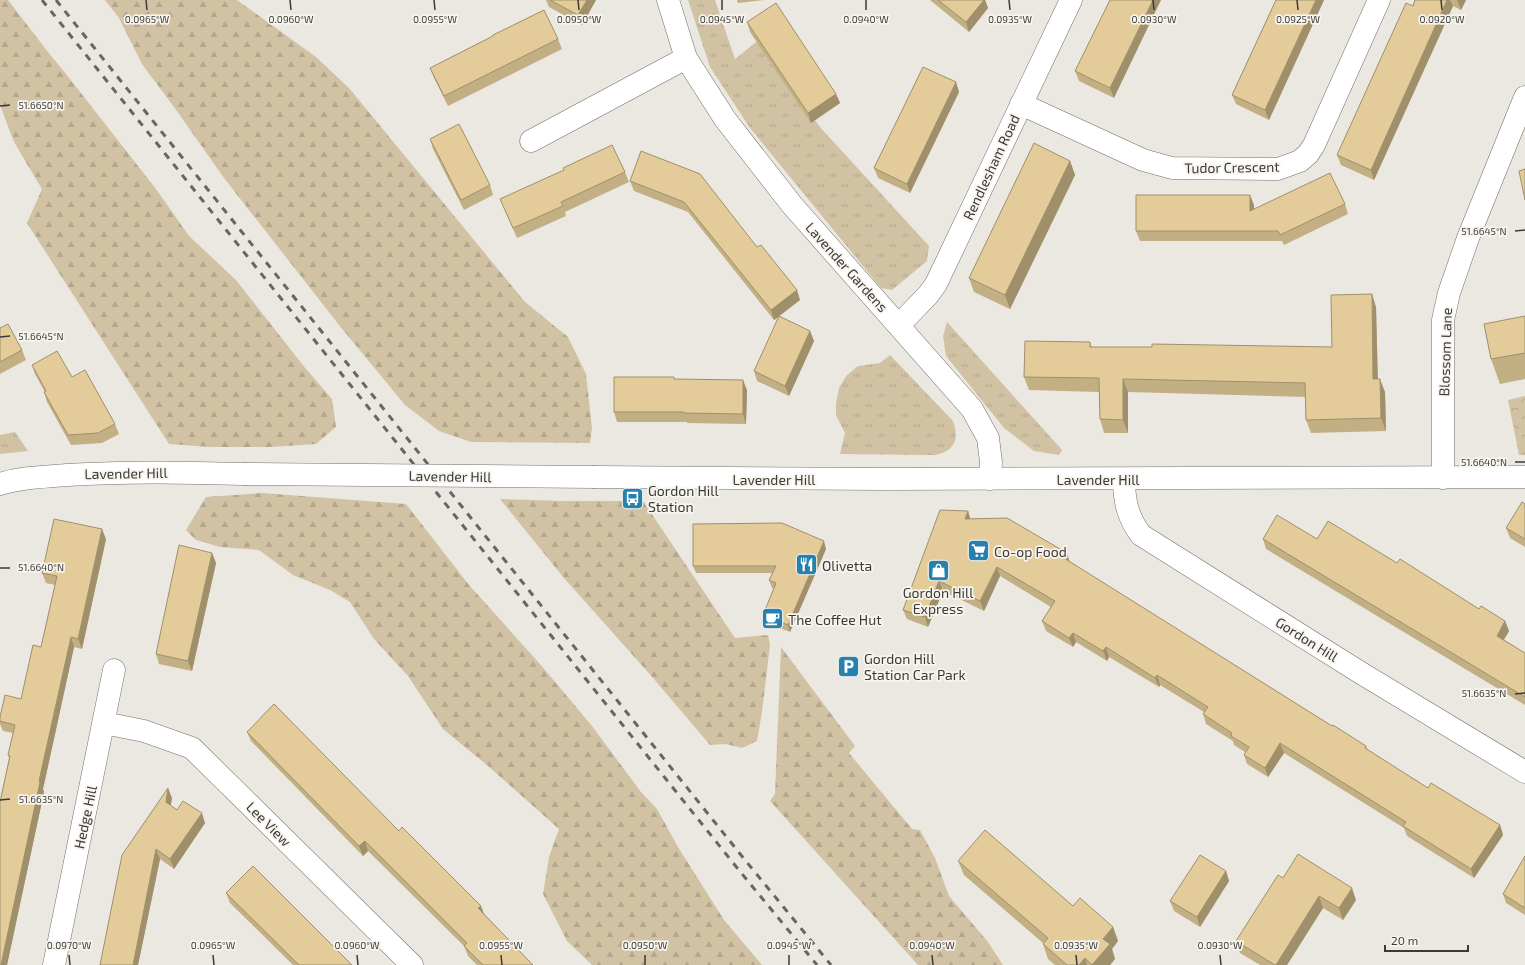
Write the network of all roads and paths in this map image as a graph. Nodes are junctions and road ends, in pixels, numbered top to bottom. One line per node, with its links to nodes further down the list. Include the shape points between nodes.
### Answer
1 (668, 0): 4 (street, Lavender Gardens)
2 (1071, 0): 6 (street, Rendlesham Road)
3 (1379, 0): 6 (street, Tudor Crescent, via 1314,145 1300,161 1278,169 1172,168 1143,160)
4 (686, 58): 7 (street); 8 (street, Lavender Gardens, via 725,119 792,205)
5 (1525, 97): 10 (street, Blossom Lane, via 1468,238 1449,293 1443,320)
6 (1021, 104): 8 (street, Rendlesham Road, via 936,284)
7 (531, 141)
8 (899, 325): 11 (street, Lavender Gardens, via 972,409 988,438)
9 (1525, 477): 10 (street, Lavender Hill)
10 (1442, 478): 12 (street, Lavender Hill)
11 (990, 479): 12 (street, Lavender Hill); 13 (street, Lavender Hill, bridge, via 162,472 46,477)
12 (1124, 479): 16 (street, Gordon Hill, via 1127,510 1133,525 1141,535)
13 (0, 484)
14 (114, 670): 15 (street, Hedge Hill)
15 (104, 724): 17 (street, Hedge Hill); 18 (street, Lee View, via 144,731 192,748)
16 (1525, 772)
17 (54, 965)
18 (412, 965)

